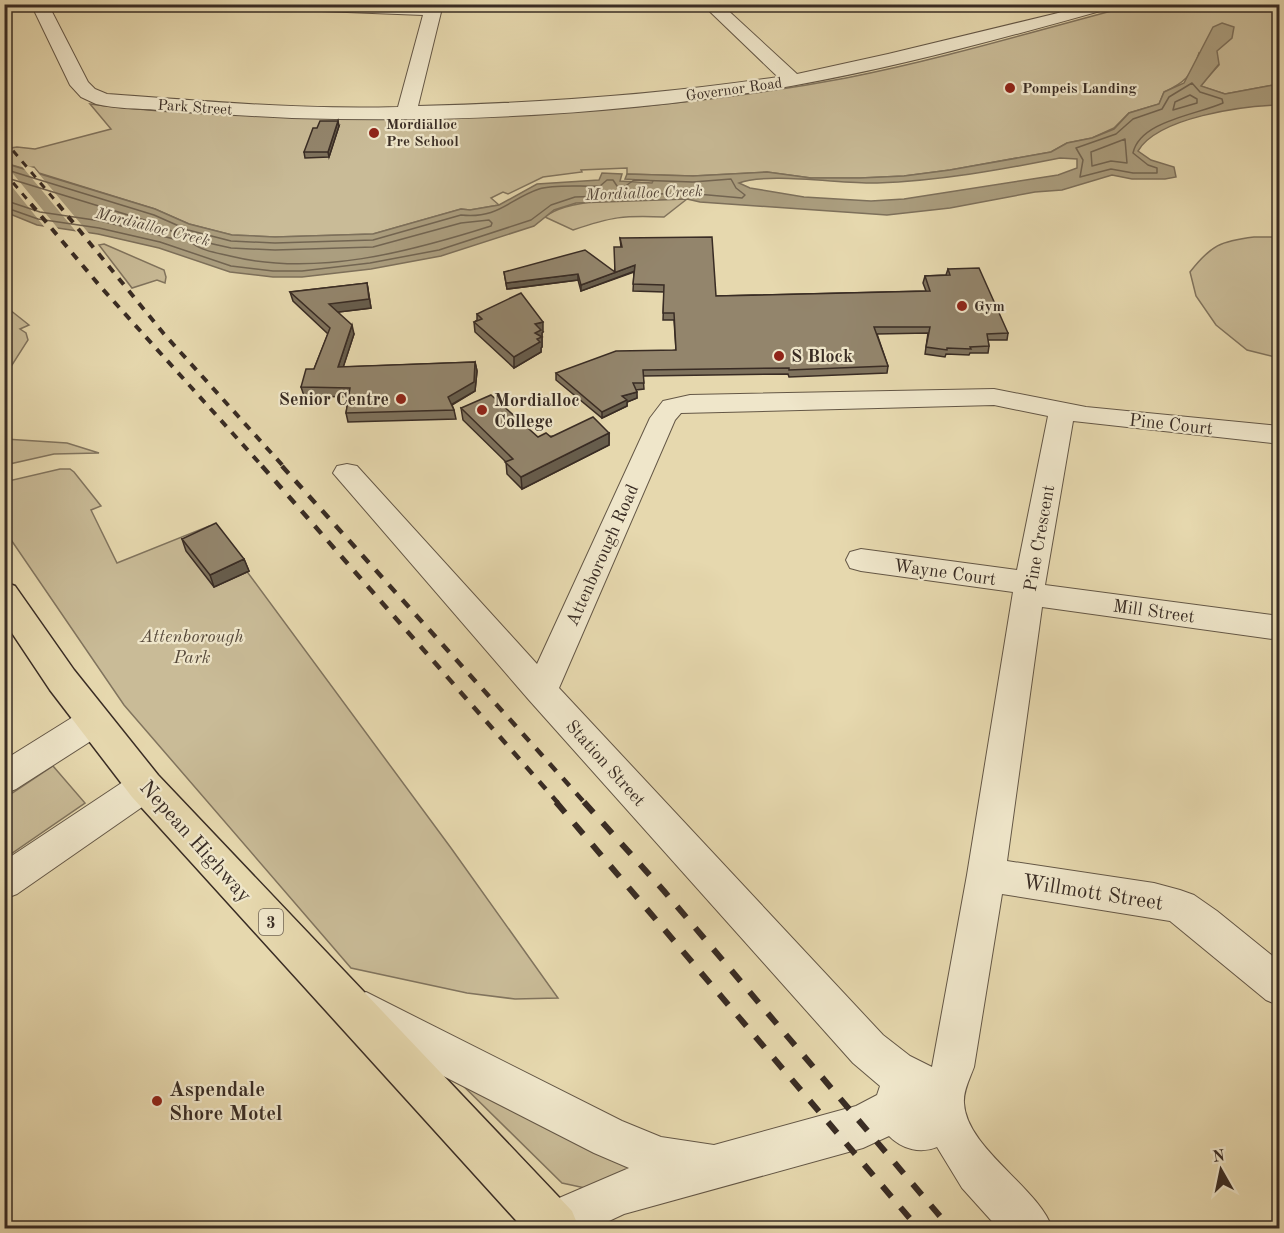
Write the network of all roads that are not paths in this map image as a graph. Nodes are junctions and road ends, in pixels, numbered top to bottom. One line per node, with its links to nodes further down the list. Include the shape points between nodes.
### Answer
1 (39, 4): 10 (street, Park Street, via 80,84 103,100 262,111)
2 (50, 4): 10 (street, Park Street, via 91,81 106,93 241,104)
3 (271, 4): 7 (street, via 351,9)
4 (710, 4): 9 (street)
5 (1086, 4): 8 (street, Governor Road)
6 (1105, 4): 8 (street, Governor Road)
7 (435, 7): 10 (street)
8 (1049, 11): 9 (street, Governor Road, via 894,58)
9 (790, 77): 10 (street, Governor Road, via 709,93 601,104)
10 (406, 110)
11 (1062, 410): 12 (street, Pine Court); 15 (street, Pine Crescent); 18 (street, Attenborough Road, via 994,397 690,403 672,407 663,418)
12 (1280, 435)
13 (347, 473): 18 (street, Station Street)
14 (861, 560): 15 (street, Wayne Court)
15 (1029, 588): 17 (street, Mill Street); 22 (street, Pine Crescent)
16 (4, 594): 19 (highway, Nepean Highway / 3)
17 (1280, 628)
18 (541, 691): 26 (street, Station Street, via 868,1049 887,1080)
19 (93, 722): 20 (street); 21 (highway, Nepean Highway / 3)
20 (4, 779)
21 (145, 786): 23 (street); 25 (highway, Nepean Highway / 3)
22 (986, 875): 24 (street, Willmott Street, via 1179,907); 26 (street, Pine Crescent)
23 (4, 882)
24 (1280, 987)
25 (341, 997): 27 (street, via 419,1042 609,1138 661,1159); 28 (highway, Nepean Highway / 3)
26 (917, 1104): 27 (street); 29 (street, via 957,1153)
27 (711, 1166): 28 (street, via 620,1193 568,1217)
28 (555, 1228)
29 (1029, 1228)

